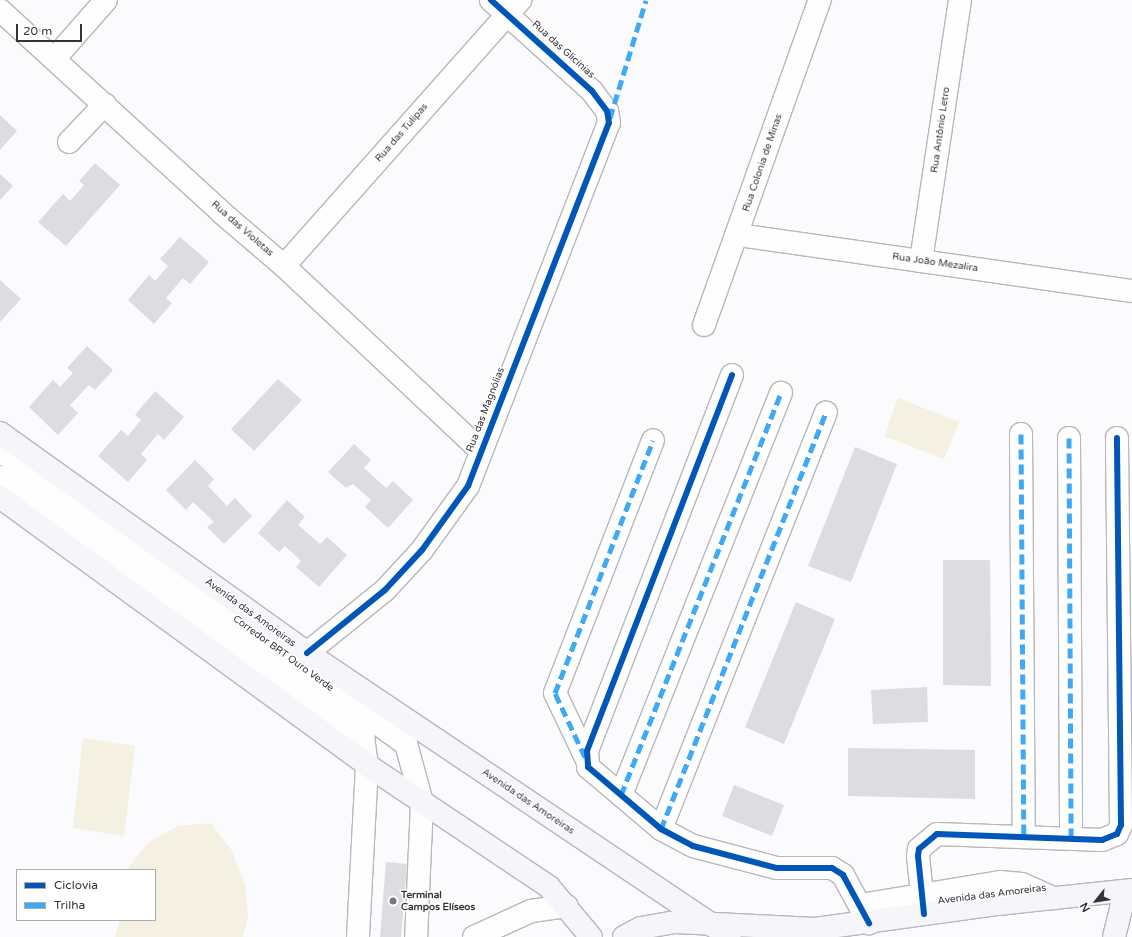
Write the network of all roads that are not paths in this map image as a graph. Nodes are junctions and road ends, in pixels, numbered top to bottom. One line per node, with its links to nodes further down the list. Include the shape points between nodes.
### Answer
1 (106, 0): 6 (street)
2 (820, 0): 10 (street, Rua Colonia de Minas)
3 (960, 0): 11 (street, Rua Antônio Letro)
4 (506, 5): 8 (street, Rua das Glicínias, via 592,91 607,111); 12 (street, Rua das Tulipas)
5 (0, 10): 6 (street, Rua das Violetas)
6 (55, 58): 7 (street, Rua das Violetas)
7 (105, 104): 9 (street); 12 (street, Rua das Violetas, via 212,204)
8 (609, 123): 24 (street, Rua das Magnólias)
9 (69, 142)
10 (738, 235): 11 (street, Rua João Mezalira); 14 (street, Rua Colonia de Minas)
11 (921, 261): 13 (street, Rua João Mezalira)
12 (284, 266): 24 (street, Rua das Violetas)
13 (1132, 291)
14 (704, 325)
15 (732, 375): 28 (street, via 587,751)
16 (781, 393): 30 (street)
17 (826, 413): 32 (street)
18 (0, 433): 27 (main road, Avenida das Amoreiras)
19 (1021, 434): 33 (street)
20 (1069, 438): 34 (street)
21 (1116, 438): 34 (street, via 1121,825 1117,834 1107,840)
22 (653, 440): 28 (street, via 555,693)
23 (0, 451): 31 (street, Corredor BRT Ouro Verde, via 406,744)
24 (481, 451): 27 (street, Rua das Magnólias, via 468,486 422,550 385,590)
25 (0, 477): 29 (street, Corredor BRT Ouro Verde, via 363,737)
26 (0, 497): 29 (main road)
27 (306, 653): 40 (main road, Avenida das Amoreiras)
28 (587, 760): 30 (street, via 591,771)
29 (367, 765): 31 (main road); 41 (street, Corredor BRT Ouro Verde)
30 (621, 795): 32 (street)
31 (422, 802): 38 (main road, via 549,887); 42 (street, Corredor BRT Ouro Verde)
32 (661, 829): 39 (street, via 692,846 777,868 832,868 843,875)
33 (1024, 836): 34 (street); 37 (street, via 937,834 919,849 917,864)
34 (1071, 837)
35 (1132, 890): 37 (main road, Avenida das Amoreiras, via 1054,898)
36 (1132, 893): 47 (main road, via 1121,908 1113,930)
37 (922, 904): 39 (main road, Avenida das Amoreiras)
38 (567, 906): 43 (street, via 531,911); 44 (main road)
39 (865, 914): 40 (main road, Avenida das Amoreiras, via 815,929)
40 (712, 925): 45 (main road, via 658,924); 46 (main road)
41 (358, 937)
42 (416, 937)
43 (474, 937)
44 (591, 937)
45 (624, 937)
46 (730, 937)
47 (1114, 937)

